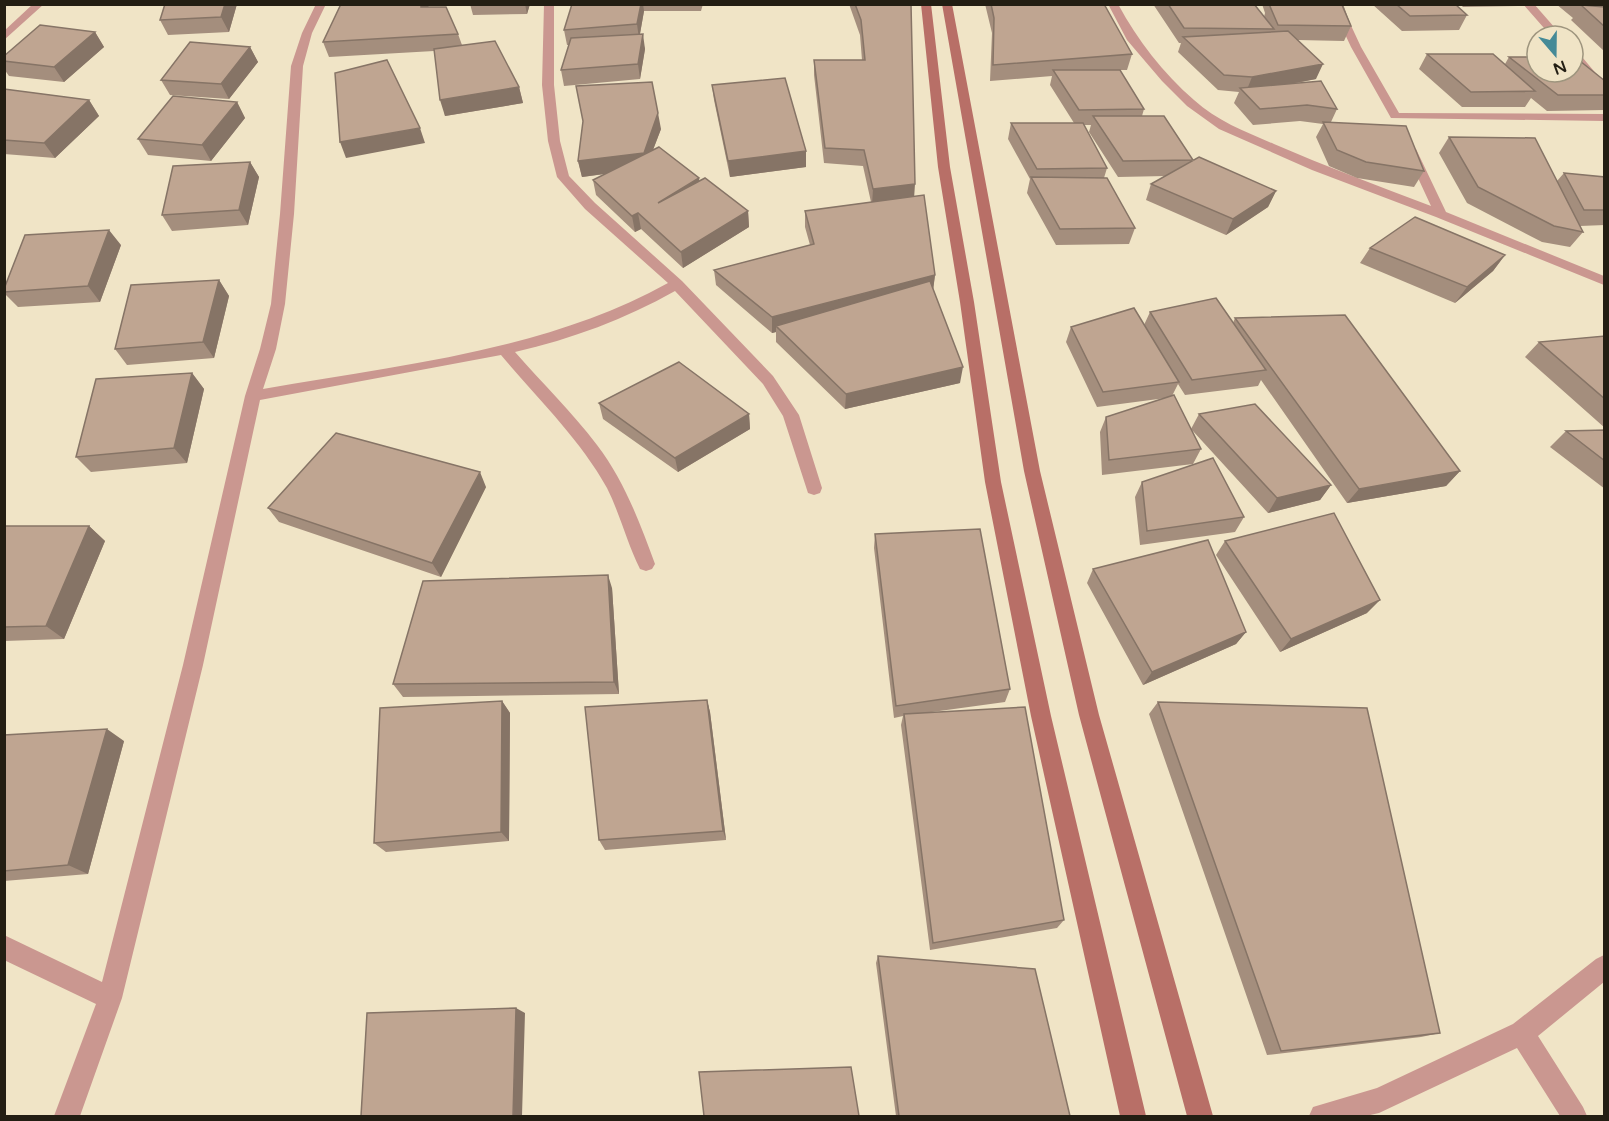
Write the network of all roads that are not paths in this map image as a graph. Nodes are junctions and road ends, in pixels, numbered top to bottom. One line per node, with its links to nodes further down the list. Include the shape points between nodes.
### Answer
1 (39, 4): 10 (street)
2 (321, 4): 19 (street, via 297,66 278,304)
3 (549, 4): 17 (street, via 548,85 554,141 563,177)
4 (926, 4): 27 (main road, via 944,167 993,482 1041,716)
5 (947, 4): 28 (main road, via 1032,471 1089,715)
6 (1113, 4): 15 (street, via 1131,38 1166,79 1191,105 1223,126 1316,167)
7 (1336, 4): 14 (street)
8 (1528, 4): 9 (street)
9 (1546, 24)
10 (4, 38)
11 (1585, 66): 12 (street)
12 (1605, 89)
13 (1605, 118): 14 (street)
14 (1399, 125): 15 (street)
15 (1442, 214): 16 (street)
16 (1605, 281)
17 (677, 284): 18 (street, via 646,303 580,330); 20 (street, via 768,380 791,415)
18 (506, 351): 19 (street); 21 (street, via 592,450 614,486)
19 (253, 396): 24 (street, via 193,665)
20 (814, 488)
21 (646, 564)
22 (4, 947): 24 (street)
23 (1605, 967): 25 (street)
24 (110, 998): 26 (street)
25 (1522, 1033): 29 (street, via 1379,1100); 30 (street)
26 (67, 1116)
27 (1133, 1116)
28 (1200, 1116)
29 (1322, 1116)
30 (1574, 1116)

